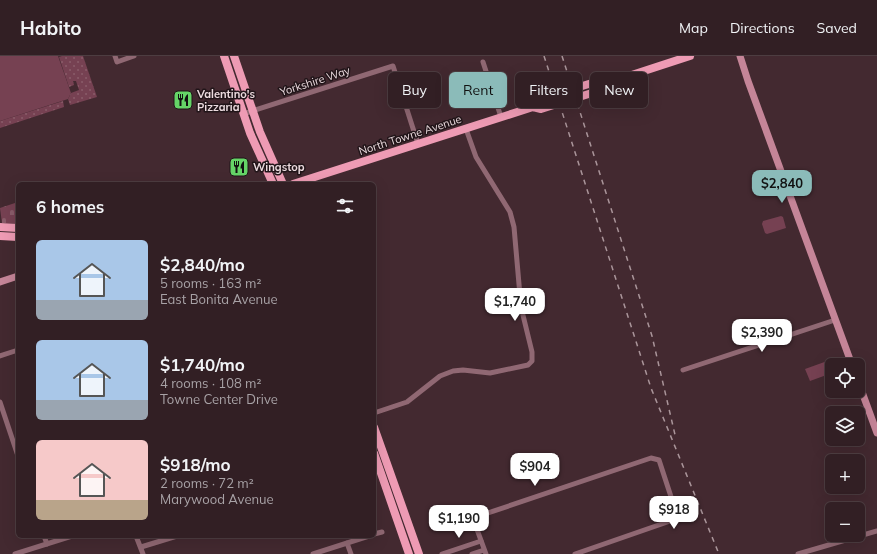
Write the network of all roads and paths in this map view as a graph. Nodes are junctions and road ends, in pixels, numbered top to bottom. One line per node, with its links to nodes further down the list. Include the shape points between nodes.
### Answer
1 (134, 56): 6 (street)
2 (224, 56): 9 (main road)
3 (234, 56): 8 (main road)
4 (690, 56): 10 (main road, North Towne Avenue, via 598,86 592,83 537,100 533,107)
5 (740, 56): 22 (main road)
6 (116, 59)
7 (483, 62): 10 (street)
8 (252, 111): 9 (street, Yorkshire Way); 12 (street, Yorkshire Way, via 393,66); 14 (main road)
9 (243, 114): 13 (main road)
10 (501, 118): 11 (main road, North Towne Avenue)
11 (466, 129): 12 (main road, North Towne Avenue); 29 (street, via 476,157 510,212 514,227 521,307 532,361 528,366 490,374 453,371 440,376 407,402)
12 (418, 144): 15 (main road, North Towne Avenue)
13 (272, 182)
14 (282, 182)
15 (299, 182)
16 (0, 228): 17 (main road)
17 (16, 228)
18 (0, 236): 19 (main road)
19 (16, 237)
20 (16, 278): 21 (main road)
21 (0, 282)
22 (835, 320): 25 (main road); 26 (street)
23 (16, 351): 24 (street)
24 (0, 356)
25 (849, 358)
26 (683, 370)
27 (864, 398): 31 (main road)
28 (0, 402): 32 (street)
29 (376, 412)
30 (376, 433): 52 (main road)
31 (877, 433)
32 (16, 450)
33 (376, 459): 51 (main road)
34 (877, 531): 56 (street)
35 (382, 532): 36 (street)
36 (376, 534)
37 (44, 538): 44 (street)
38 (66, 538): 44 (street)
39 (137, 538): 45 (street)
40 (170, 538): 45 (street)
41 (363, 538): 43 (street)
42 (481, 541): 46 (street); 53 (street); 55 (street, via 474,519 476,516 651,458 659,460 677,515 676,519)
43 (347, 543): 49 (street); 50 (street)
44 (46, 544): 47 (street)
45 (141, 547): 48 (street)
46 (485, 552): 54 (street)
47 (14, 554)
48 (143, 554)
49 (313, 554)
50 (350, 554)
51 (409, 554)
52 (419, 554)
53 (442, 554)
54 (472, 554)
55 (575, 554)
56 (798, 554)

